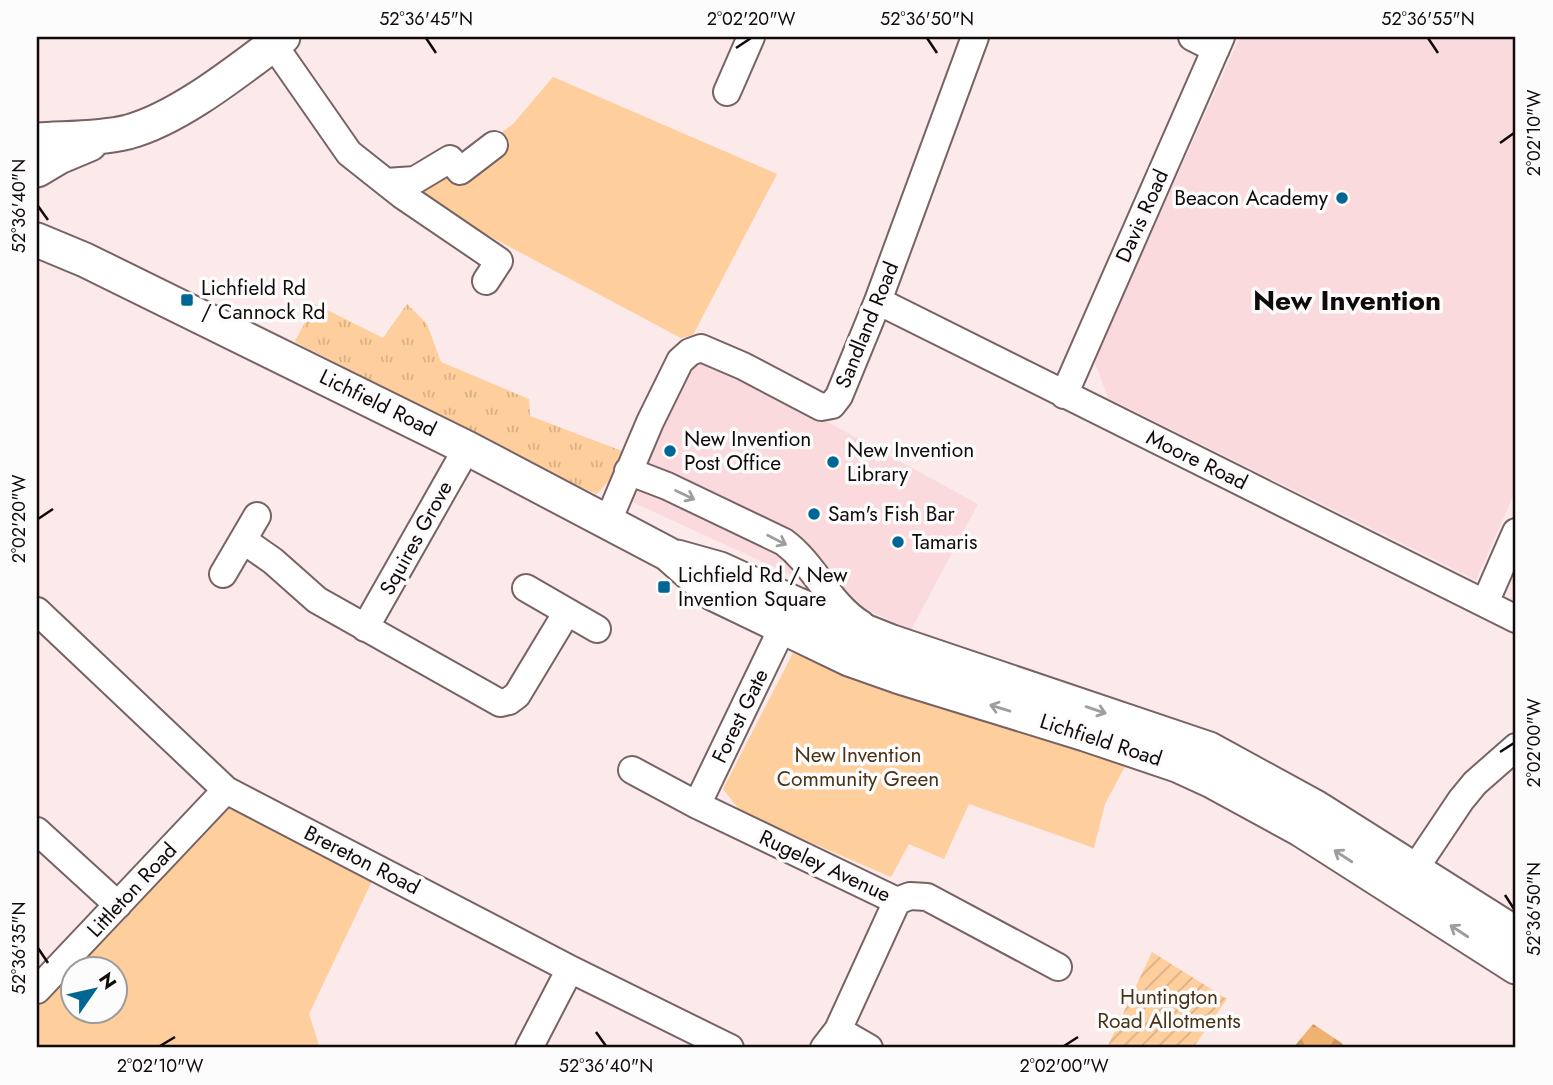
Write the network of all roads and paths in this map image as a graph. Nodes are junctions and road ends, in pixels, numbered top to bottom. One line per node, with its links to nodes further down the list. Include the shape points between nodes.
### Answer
1 (975, 37): 16 (street, Sandland Road)
2 (1192, 37): 5 (street)
3 (741, 40): 6 (street)
4 (278, 41): 7 (main road, via 214,88 162,118); 11 (street, via 349,153)
5 (1219, 43): 17 (street, Davis Road)
6 (727, 92)
7 (112, 135): 8 (main road); 10 (main road)
8 (37, 140)
9 (494, 145): 11 (street, via 460,171 450,159 415,180)
10 (37, 170)
11 (386, 182): 15 (street, via 499,261)
12 (37, 220): 14 (main road, Lichfield Road)
13 (37, 240): 14 (main road, Lichfield Road)
14 (85, 260): 18 (main road, Lichfield Road)
15 (486, 281)
16 (878, 301): 17 (street, Moore Road); 19 (street, Sandland Road, via 839,396 821,407 701,348 690,352 680,361)
17 (1064, 395): 27 (street, Moore Road)
18 (467, 448): 21 (main road, Lichfield Road); 32 (street, Squires Grove)
19 (628, 471): 21 (street, Sandland Road); 24 (street, one-way to 24, via 784,542)
20 (257, 516): 23 (street)
21 (607, 521): 30 (main road, Lichfield Road, via 668,554 712,593)
22 (1516, 532): 27 (street)
23 (243, 540): 25 (street); 32 (street, via 317,600)
24 (808, 564): 30 (street, Forest Gate, via 809,577); 34 (street, via 849,616)
25 (223, 574)
26 (526, 588): 29 (street)
27 (1485, 603): 31 (street, Moore Road)
28 (37, 611): 37 (street, Brereton Road)
29 (567, 612): 32 (street, via 517,695 500,703); 33 (street)
30 (790, 616): 34 (main road, Lichfield Road); 38 (street, Forest Gate); 40 (main road, Lichfield Road, one-way to 30, via 1177,765 849,659)
31 (1516, 619)
32 (365, 628)
33 (597, 629)
34 (892, 642): 40 (main road, Lichfield Road, one-way to 40, via 1209,749 1315,807)
35 (1516, 747): 40 (street, via 1475,783)
36 (632, 770): 38 (street, Rugeley Avenue)
37 (226, 790): 42 (street, Littleton Road); 46 (street, Brereton Road)
38 (697, 805): 41 (street, Rugeley Avenue)
39 (37, 831): 42 (street)
40 (1407, 881): 43 (main road, Lichfield Road); 45 (main road, Lichfield Road, one-way to 40)
41 (897, 901): 44 (street, Rugeley Avenue, via 910,895 927,897); 48 (street)
42 (118, 905): 47 (street, Littleton Road)
43 (1516, 934)
44 (1058, 967)
45 (1516, 967)
46 (570, 969): 49 (street); 50 (street, Brereton Road)
47 (37, 989)
48 (831, 1039): 51 (street)
49 (529, 1048)
50 (730, 1048)
51 (869, 1048)

